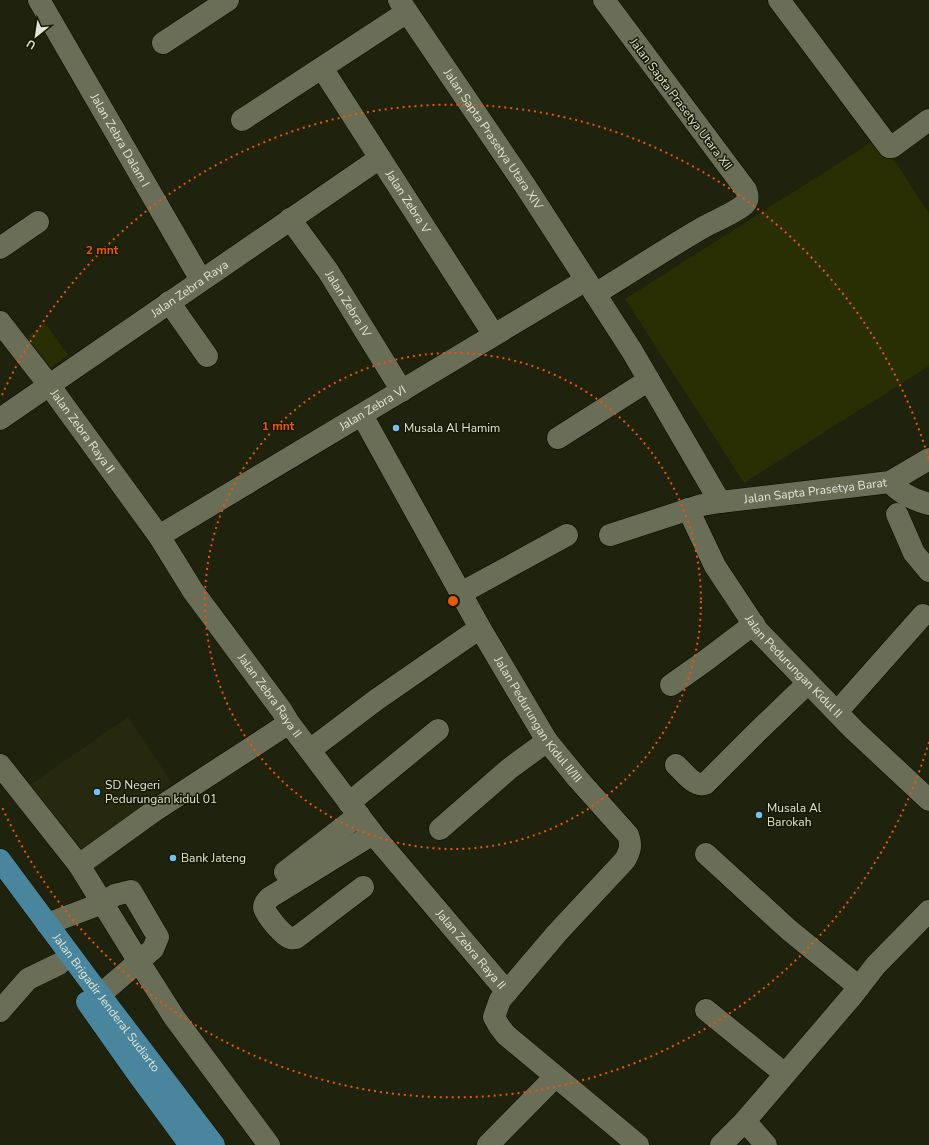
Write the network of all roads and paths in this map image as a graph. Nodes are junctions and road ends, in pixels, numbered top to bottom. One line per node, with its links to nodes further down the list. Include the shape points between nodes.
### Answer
1 (39, 0): 15 (street, Jalan Zebra Dalam I)
2 (228, 0): 6 (street)
3 (604, 0): 11 (street, Jalan Sapta Prasetya Utara XII, via 746,190 746,203)
4 (779, 0): 9 (street, via 889,147)
5 (403, 6): 7 (street); 16 (street, Jalan Sapta Prasetya Utara XIV, via 526,186)
6 (163, 42)
7 (322, 68): 8 (street); 10 (street, Jalan Zebra V)
8 (242, 120)
9 (929, 120)
10 (380, 158): 12 (street, Jalan Zebra Raya); 19 (street, Jalan Zebra V)
11 (739, 207): 16 (street, Jalan Zebra VI)
12 (290, 219): 15 (street, Jalan Zebra Raya); 23 (street, Jalan Zebra IV, via 328,271)
13 (38, 222): 14 (street)
14 (0, 248)
15 (202, 280): 17 (street, Jalan Zebra Raya)
16 (590, 287): 19 (street, Jalan Zebra VI); 21 (street, Jalan Sapta Prasetya Utara XIV)
17 (169, 302): 20 (street); 22 (street, Jalan Zebra Raya)
18 (0, 322): 22 (street, Jalan Zebra Raya II)
19 (494, 335): 23 (street, Jalan Zebra VI)
20 (207, 356)
21 (649, 380): 26 (street); 29 (street, Jalan Sapta Prasetya Utara XIV)
22 (49, 385): 25 (street, Jalan Zebra Raya); 35 (street, Jalan Zebra Raya II)
23 (402, 391): 24 (street, Jalan Zebra VI)
24 (362, 415): 35 (street, Jalan Zebra VI); 37 (street, Jalan Pedurungan Kidul II/III)
25 (0, 419)
26 (558, 438)
27 (929, 459): 28 (street, Jalan Sapta Prasetya Barat)
28 (890, 482): 29 (street, Jalan Sapta Prasetya Barat); 30 (street, via 900,492)
29 (720, 502): 31 (street, Jalan Sapta Prasetya Barat)
30 (929, 504)
31 (688, 509): 34 (street, Jalan Sapta Prasetya Barat); 39 (street, Jalan Pedurungan Kidul II, via 715,566)
32 (897, 514): 36 (street, via 914,553)
33 (567, 535): 37 (street)
34 (610, 535)
35 (159, 536): 44 (street, Jalan Zebra Raya II, via 193,591)
36 (929, 571)
37 (461, 593): 40 (street, Jalan Pedurungan Kidul II/III)
38 (923, 615): 43 (street)
39 (754, 624): 41 (street, Jalan Pedurungan Kidul II); 42 (street)
40 (480, 628): 46 (street, Jalan Pedurungan Kidul II/III); 47 (street, via 376,700)
41 (808, 683): 43 (street, Jalan Pedurungan Kidul II); 49 (street, via 705,784 695,782)
42 (672, 685)
43 (837, 712): 50 (street, Jalan Pedurungan Kidul II)
44 (289, 723): 47 (street, Jalan Zebra Raya II); 56 (street, via 154,811)
45 (438, 730): 51 (street)
46 (547, 741): 52 (street, via 509,769); 66 (street, Jalan Pedurungan Kidul II/III, via 628,835 631,843 624,860)
47 (310, 750): 51 (street, Jalan Zebra Raya II)
48 (0, 765): 56 (street)
49 (676, 765)
50 (929, 800)
51 (354, 809): 53 (street, Jalan Zebra Raya II); 57 (street)
52 (440, 829)
53 (373, 834): 59 (street, via 272,896 264,904 264,908 284,934 296,938); 66 (street, Jalan Zebra Raya II)
54 (706, 854): 65 (street, via 789,930)
55 (0, 860): 62 (main road, Jalan Brigadir Jenderal Sudiarto)
56 (79, 865): 60 (street)
57 (285, 872)
58 (0, 885): 64 (main road, Jalan Brigadir Jenderal Sudiarto)
59 (362, 887)
60 (103, 902): 62 (street); 63 (street); 63 (street, via 130,891 158,937 153,949)
61 (929, 911): 65 (street, via 876,965)
62 (47, 924): 67 (main road, Jalan Brigadir Jenderal Sudiarto)
63 (139, 962): 67 (street); 75 (street, via 174,1017)
64 (59, 964): 69 (street, via 28,978); 73 (main road, Jalan Brigadir Jenderal Sudiarto)
65 (860, 987): 70 (street)
66 (507, 992): 71 (street, via 496,1007 494,1017 498,1026)
67 (100, 995): 74 (main road, Jalan Brigadir Jenderal Sudiarto)
68 (706, 1010): 70 (street)
69 (0, 1011)
70 (786, 1074): 72 (street)
71 (555, 1077): 76 (street); 77 (street)
72 (745, 1121): 78 (street); 79 (street)
73 (190, 1145)
74 (214, 1145)
75 (268, 1145)
76 (488, 1145)
77 (638, 1145)
78 (721, 1145)
79 (766, 1145)

